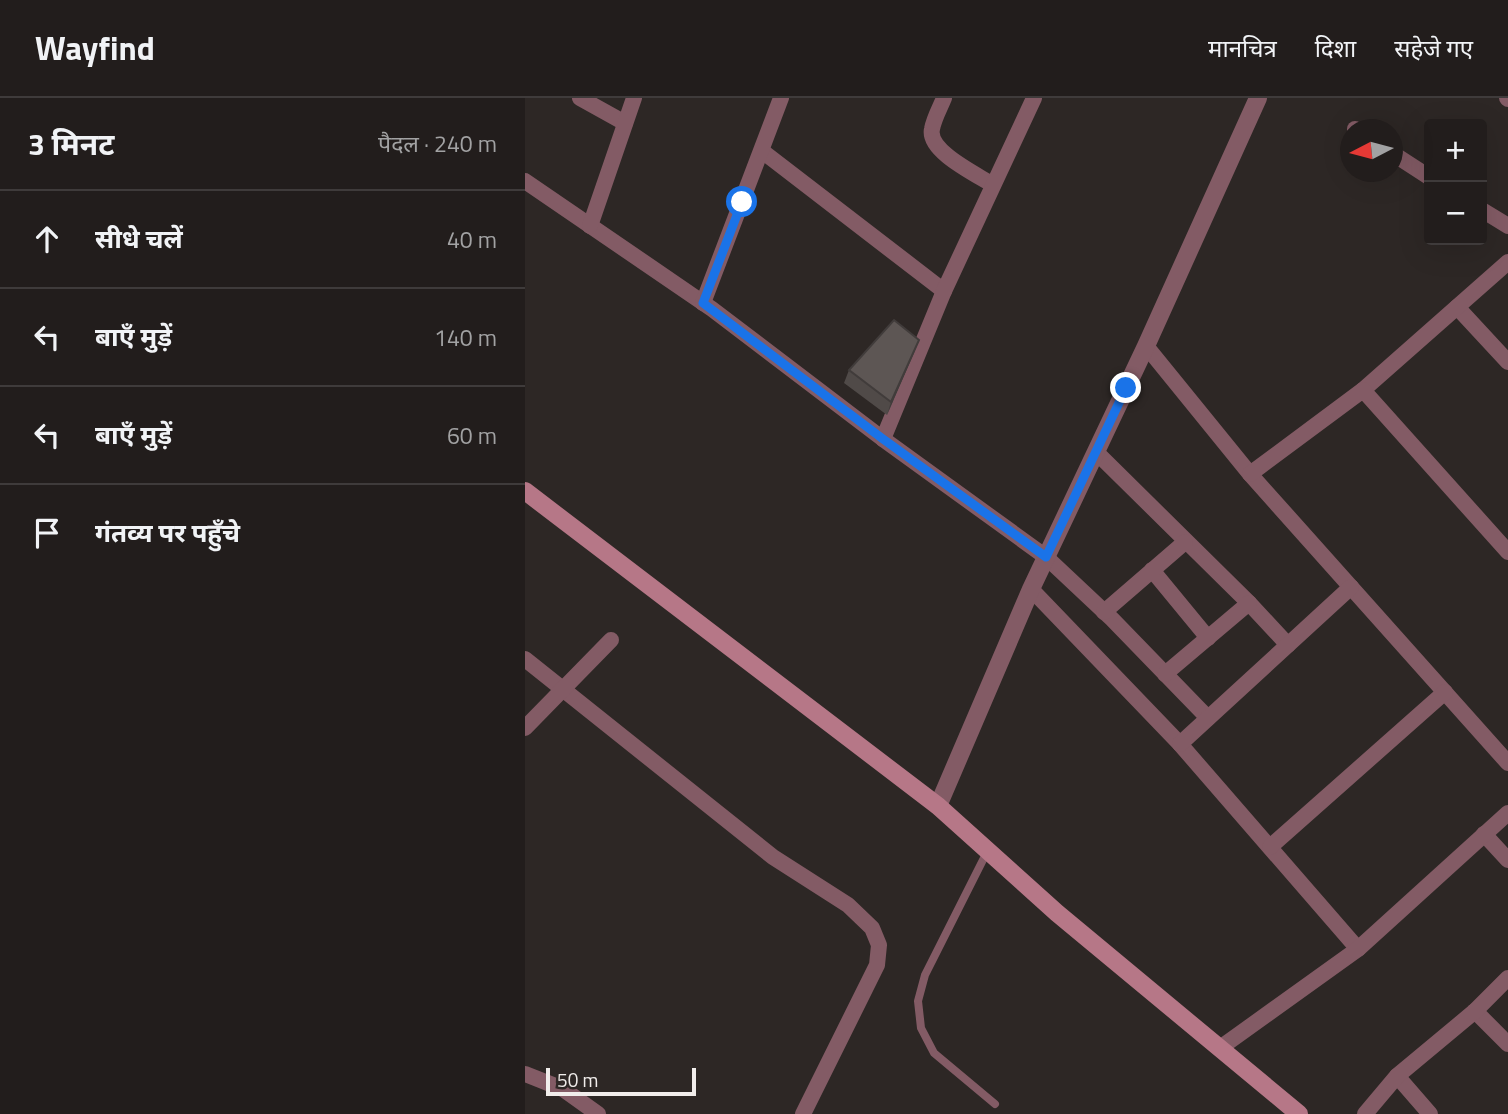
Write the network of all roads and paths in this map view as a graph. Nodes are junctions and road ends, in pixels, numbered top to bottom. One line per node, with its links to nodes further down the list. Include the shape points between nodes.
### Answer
1 (580, 98): 7 (street)
2 (634, 98): 7 (street)
3 (781, 98): 8 (street)
4 (944, 98): 12 (street, via 931,130 932,141)
5 (1034, 98): 12 (street)
6 (1258, 98): 20 (street)
7 (625, 123): 14 (street)
8 (762, 151): 17 (street); 18 (street)
9 (1403, 160): 10 (street)
10 (1424, 174)
11 (525, 181): 14 (street)
12 (993, 185): 17 (street)
13 (1487, 213): 15 (street)
14 (590, 226): 18 (street)
15 (1508, 226)
16 (1508, 262): 19 (street)
17 (944, 291): 23 (street)
18 (703, 303): 23 (street)
19 (1457, 307): 21 (street); 22 (street)
20 (1146, 346): 24 (street); 25 (street)
21 (1508, 362)
22 (1363, 390): 25 (street); 28 (street)
23 (883, 439): 29 (street)
24 (1096, 452): 27 (street); 29 (street)
25 (1250, 474): 31 (street)
26 (525, 491): 46 (main road)
27 (1185, 542): 30 (street); 33 (street)
28 (1508, 552)
29 (1046, 557): 32 (street); 34 (street)
30 (1152, 570): 34 (street); 35 (street)
31 (1351, 587): 37 (street); 41 (street)
32 (1031, 589): 44 (street); 46 (street)
33 (1249, 603): 35 (street); 37 (street)
34 (1104, 612): 39 (street)
35 (1208, 638): 39 (street)
36 (611, 640): 40 (street)
37 (1288, 645): 42 (street)
38 (525, 659): 40 (street)
39 (1165, 674): 42 (street)
40 (564, 689): 43 (street); 61 (street, via 752,841 848,905 872,928 879,945 877,965)
41 (1444, 692): 45 (street); 49 (street)
42 (1208, 718): 44 (street)
43 (528, 721)
44 (1180, 744): 49 (street)
45 (1508, 763)
46 (939, 806): 50 (main road)
47 (1508, 813): 48 (street)
48 (1484, 834): 51 (street); 52 (street)
49 (1270, 847): 52 (street)
50 (988, 850): 56 (main road); 59 (lane, via 925,975 918,1001 921,1028 934,1053)
51 (1508, 860)
52 (1358, 949): 56 (street)
53 (1508, 978): 54 (street)
54 (1475, 1011): 55 (street); 58 (street)
55 (1508, 1044)
56 (1220, 1048): 62 (main road)
57 (525, 1074): 60 (street, via 563,1089)
58 (1397, 1076): 63 (street); 64 (street)
59 (995, 1104)
60 (598, 1114)
61 (803, 1114)
62 (1299, 1114)
63 (1365, 1114)
64 (1430, 1114)

